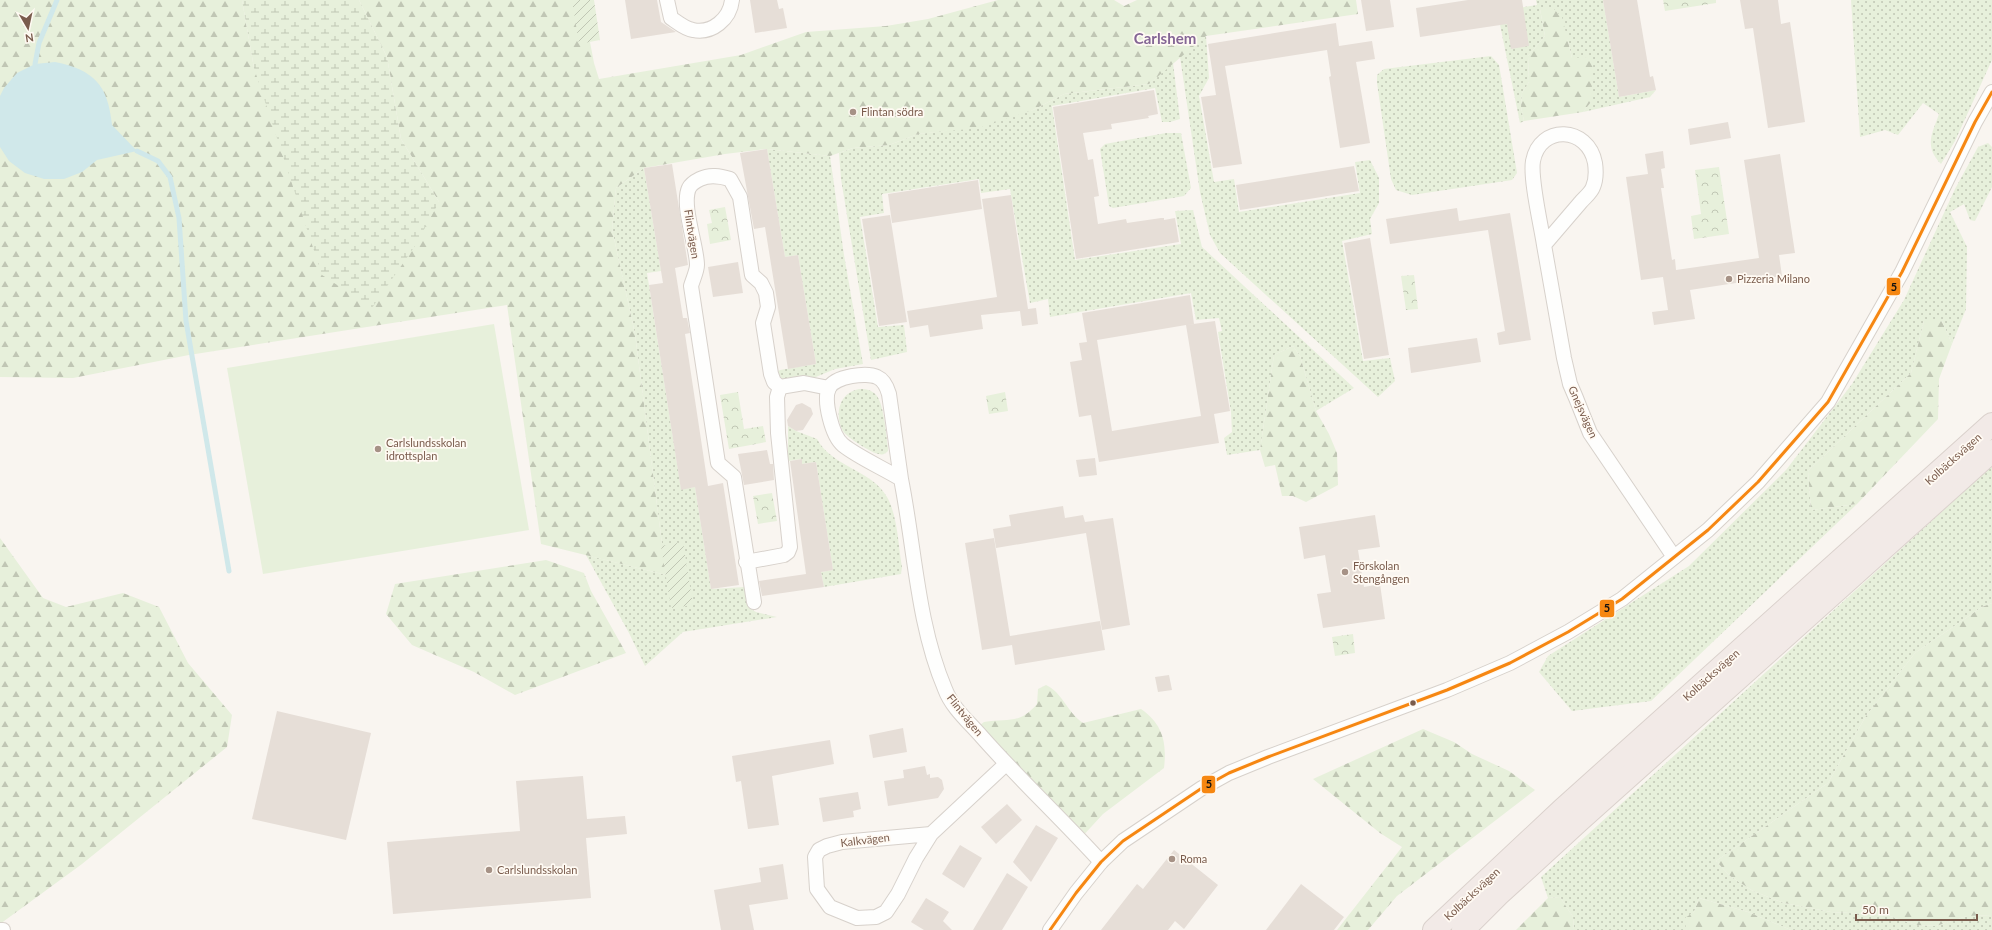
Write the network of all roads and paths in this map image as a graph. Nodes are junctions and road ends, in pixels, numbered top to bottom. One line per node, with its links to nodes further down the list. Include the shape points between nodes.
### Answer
1 (667, 0): 2 (street, via 671,18 692,30 707,31 718,25 728,14)
2 (732, 0)
3 (1992, 92): 10 (street, via 1902,272 1828,402 1758,482 1708,530)
4 (1544, 245): 4 (street, Gnejsvägen, via 1593,187 1596,170 1594,158 1590,149 1576,136 1558,134 1548,138 1536,150 1532,170); 10 (street, Gnejsvägen, via 1570,384 1590,433)
5 (780, 387): 6 (street, via 804,383); 11 (street, via 777,397 778,433 790,547 784,555); 11 (street, Flintvägen, via 774,382 771,374 763,323 768,307 766,293 761,283 752,275 740,197 730,179 720,175 703,177 694,182 687,193 697,266 691,286 718,463 734,477)
6 (829, 388): 9 (street, via 828,398 834,434 842,445); 9 (street, Flintvägen, via 834,382 870,374 879,377 886,384)
7 (1992, 424): 19 (highway, Kolbäcksvägen, via 1563,809)
8 (1992, 451): 20 (highway, Kolbäcksvägen, via 1580,820)
9 (901, 479): 13 (street, Flintvägen, via 923,619 945,690 956,707)
10 (1674, 557): 15 (street, via 1622,599 1510,663 1222,777 1123,841)
11 (746, 562): 12 (street, Flintvägen)
12 (754, 602)
13 (1006, 764): 14 (street, Kalkvägen); 15 (street, Flintvägen)
14 (931, 834): 14 (street, Kalkvägen, via 842,842 827,846 819,850 815,857 817,889 830,907 838,911 857,918 876,917 886,912 892,904)
15 (1101, 862): 18 (street)
16 (0, 930): 17 (street)
17 (3, 930)
18 (1050, 930)
19 (1434, 930)
20 (1463, 930)

